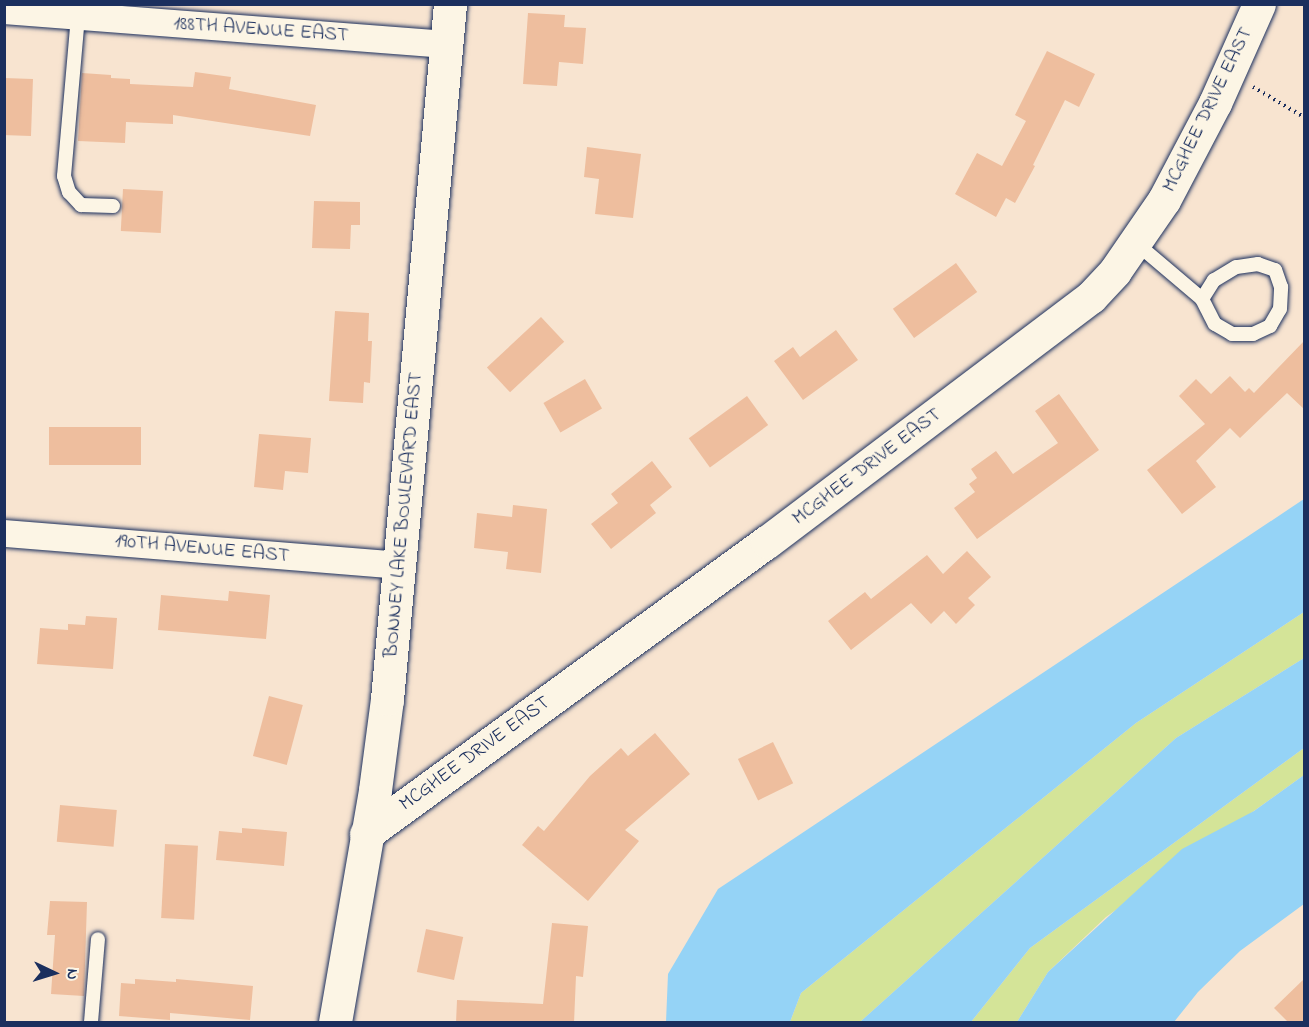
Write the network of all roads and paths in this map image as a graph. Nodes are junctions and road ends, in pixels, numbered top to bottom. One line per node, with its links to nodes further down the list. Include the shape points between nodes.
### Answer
1 (450, 4): 5 (street, BONNEY LAKE BOULEVARD EAST)
2 (1259, 4): 6 (street, MCGHEE DRIVE EAST)
3 (4, 10): 4 (street, 188TH AVENUE EAST)
4 (78, 16): 5 (street, 188TH AVENUE EAST); 8 (lane, via 64,176 69,192 81,204)
5 (446, 44): 12 (street, BONNEY LAKE BOULEVARD EAST)
6 (1228, 73): 7 (path); 9 (street, MCGHEE DRIVE EAST, via 1164,200)
7 (1305, 117)
8 (113, 206)
9 (1136, 243): 10 (lane); 13 (street, MCGHEE DRIVE EAST, via 1091,297 1061,322)
10 (1202, 299): 10 (lane, via 1215,324 1232,334 1253,334 1270,326 1280,309 1281,287 1275,270 1258,264 1236,267 1214,280)
11 (4, 533): 12 (street, 190TH AVENUE EAST)
12 (400, 565): 13 (street, BONNEY LAKE BOULEVARD EAST, via 387,699)
13 (366, 834): 16 (street, BONNEY LAKE BOULEVARD EAST)
14 (98, 939): 15 (lane)
15 (91, 1023)
16 (335, 1023)

